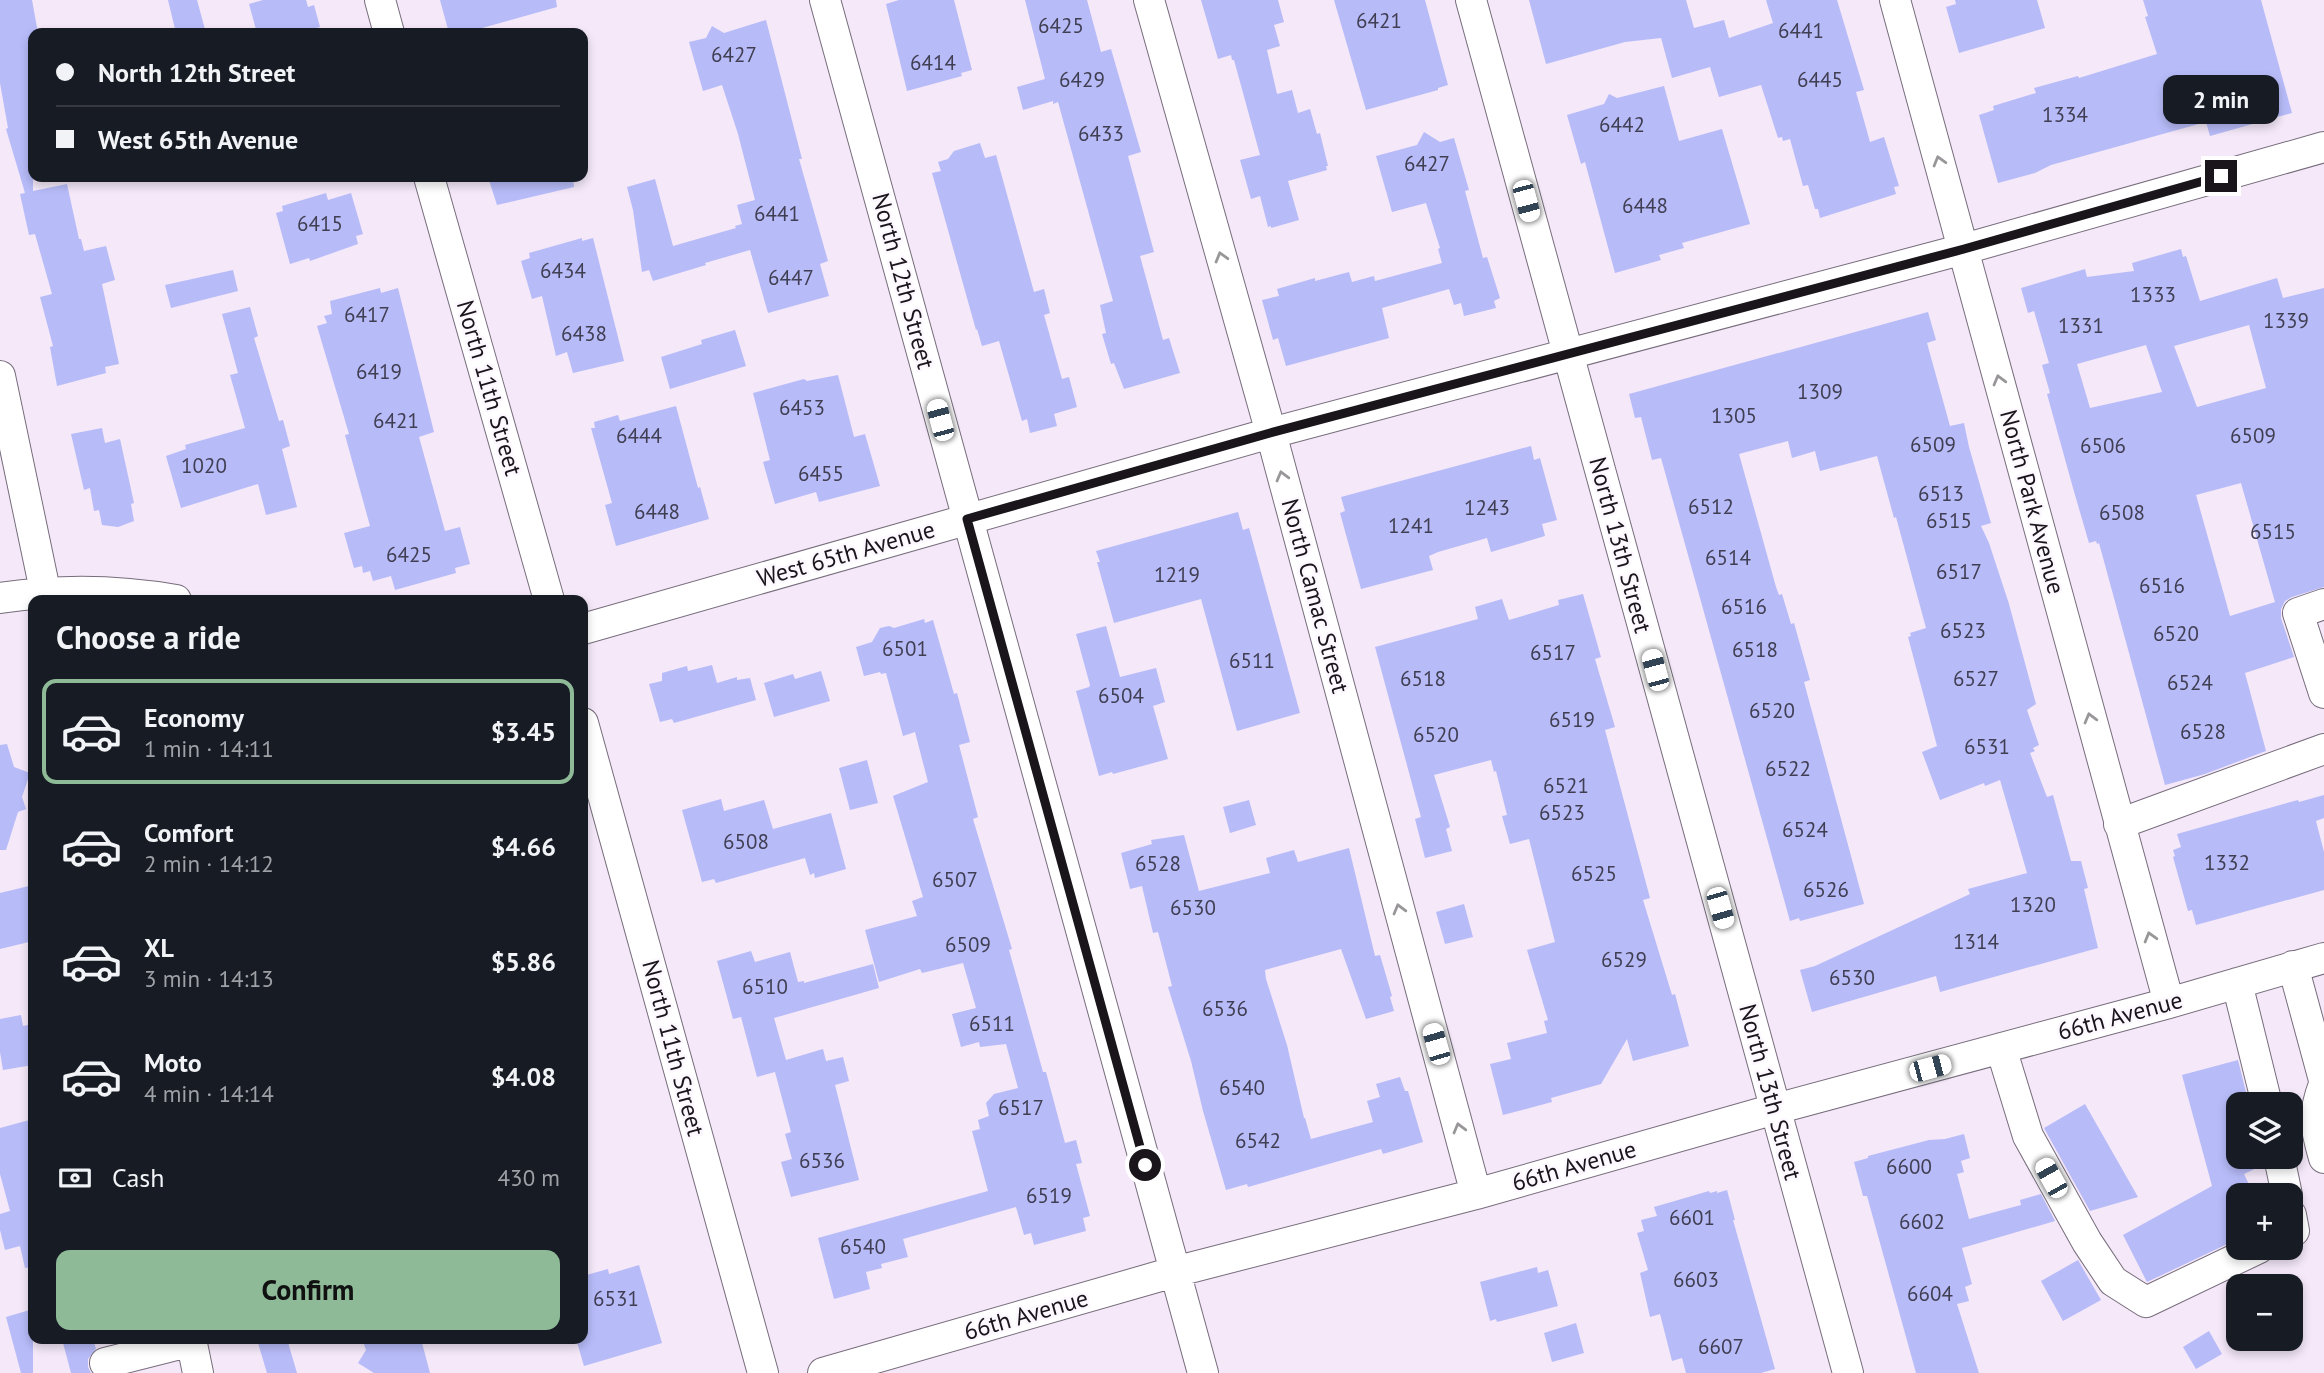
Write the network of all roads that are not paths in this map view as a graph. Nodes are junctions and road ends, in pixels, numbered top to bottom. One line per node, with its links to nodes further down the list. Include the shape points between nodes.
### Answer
1 (380, 0): 6 (street)
2 (825, 0): 13 (street, North 12th Street)
3 (1149, 0): 12 (street, North Camac Street, one-way to 3)
4 (1471, 0): 10 (street, North 13th Street)
5 (1895, 0): 9 (street, North Park Avenue, one-way to 5)
6 (388, 28)
7 (2324, 147): 9 (street, West 65th Avenue)
8 (430, 182): 17 (street, North 11th Street)
9 (1964, 249): 10 (street, West 65th Avenue); 25 (street, North Park Avenue, one-way to 9)
10 (1568, 353): 12 (street, West 65th Avenue); 33 (street, North 13th Street)
11 (0, 376): 14 (street)
12 (1270, 433): 13 (street, West 65th Avenue); 35 (street, North Camac Street, one-way to 12)
13 (967, 519): 21 (street, West 65th Avenue); 37 (street, North 12th Street)
14 (46, 595)
15 (70, 595): 16 (street)
16 (149, 595)
17 (548, 595)
18 (28, 597): 19 (street)
19 (0, 598)
20 (2324, 604): 22 (street, via 2298,613)
21 (588, 628)
22 (2324, 693)
23 (588, 741): 42 (street, North 11th Street)
24 (2324, 749): 25 (street)
25 (2119, 824): 29 (street, North Park Avenue, one-way to 25)
26 (2324, 958): 27 (street, 66th Avenue)
27 (2293, 966): 28 (street, 66th Avenue); 31 (street)
28 (2237, 983): 29 (street, 66th Avenue); 32 (street)
29 (2169, 1003): 30 (street, 66th Avenue)
30 (2001, 1048): 33 (street, 66th Avenue); 36 (street, via 2028,1136 2112,1282 2146,1302)
31 (2324, 1082): 34 (street, via 2315,1108)
32 (2264, 1092)
33 (1775, 1109): 35 (street, 66th Avenue); 45 (street, North 13th Street)
34 (2324, 1158)
35 (1476, 1194): 37 (street, 66th Avenue)
36 (2234, 1260)
37 (1174, 1272): 43 (street, 66th Avenue); 44 (street, North 12th Street)
38 (176, 1344): 40 (street)
39 (192, 1344): 41 (street)
40 (105, 1363)
41 (198, 1373)
42 (763, 1373)
43 (823, 1373)
44 (1203, 1373)
45 (1848, 1373)

